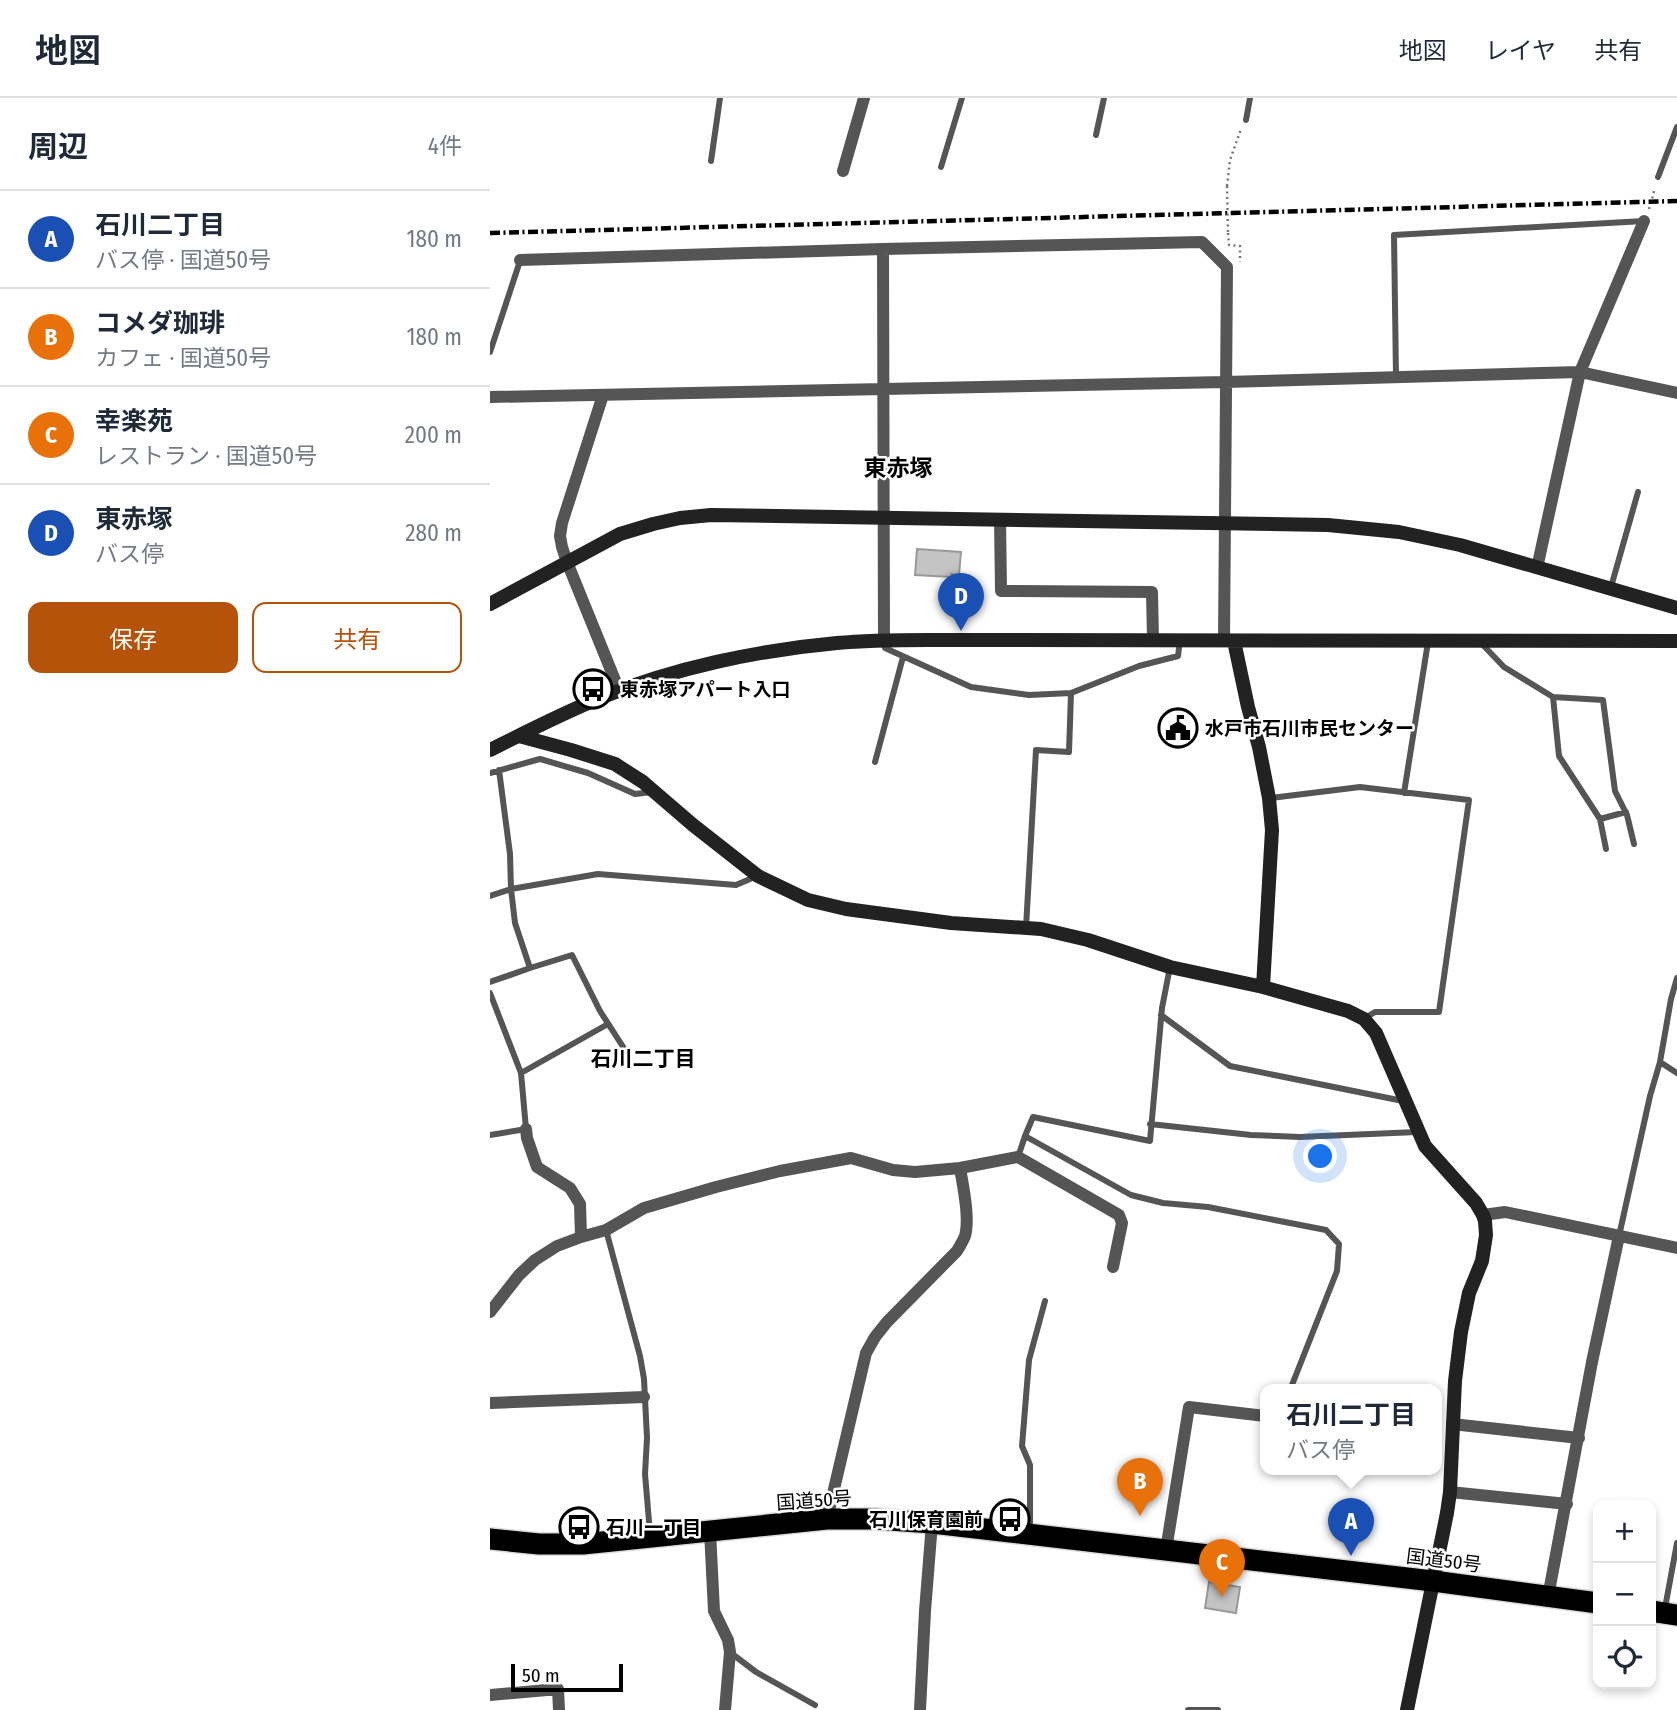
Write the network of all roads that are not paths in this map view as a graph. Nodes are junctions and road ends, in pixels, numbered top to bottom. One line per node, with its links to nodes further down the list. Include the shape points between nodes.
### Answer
1 (720, 98): 9 (lane)
2 (864, 98): 11 (street)
3 (962, 98): 10 (lane)
4 (1104, 98): 8 (lane)
5 (1250, 98): 6 (lane)
6 (1246, 120)
7 (1677, 127): 12 (lane)
8 (1096, 135)
9 (711, 161)
10 (941, 167)
11 (843, 171)
12 (1658, 177)
13 (1644, 221): 17 (street); 18 (lane, via 1394,235)
14 (883, 249): 15 (street); 19 (street, via 1202,242 1227,267); 20 (street)
15 (520, 260): 16 (lane)
16 (490, 352)
17 (1580, 372): 18 (street); 21 (street); 29 (street)
18 (1396, 376): 19 (street)
19 (1225, 382): 20 (street); 27 (street)
20 (883, 388): 22 (street); 25 (street)
21 (1677, 393)
22 (603, 395): 23 (street); 28 (street, via 562,523 560,536)
23 (490, 397)
24 (1638, 492): 30 (lane)
25 (884, 517): 26 (street); 28 (street, via 680,518 620,534); 33 (street)
26 (1000, 519): 27 (street); 34 (street, via 1001,591 1152,592)
27 (1224, 523): 29 (street, via 1399,532); 36 (street)
28 (567, 562): 31 (street); 41 (street)
29 (1537, 568): 30 (street)
30 (1610, 589): 32 (street)
31 (490, 604)
32 (1677, 608)
33 (884, 640): 34 (street); 40 (lane, via 885,648); 41 (street, via 757,654)
34 (1153, 640): 35 (street)
35 (1180, 640): 36 (street); 42 (lane, via 1178,656)
36 (1229, 641): 37 (street); 51 (street)
37 (1428, 641): 38 (street); 50 (lane)
38 (1480, 641): 39 (street); 43 (lane, via 1504,667)
39 (1677, 641)
40 (903, 657): 42 (lane, via 971,687 1029,695); 46 (lane)
41 (619, 691): 44 (street)
42 (1071, 693): 59 (lane, via 1069,752 1036,750)
43 (1553, 697): 52 (lane, via 1603,700 1615,791); 53 (lane, via 1559,756)
44 (519, 736): 45 (street); 49 (street, via 615,764)
45 (490, 750)
46 (875, 762)
47 (499, 770): 48 (lane); 49 (lane, via 540,759 588,772 635,794); 57 (lane)
48 (490, 773)
49 (654, 791): 56 (street)
50 (1404, 793): 51 (lane, via 1360,788); 67 (lane, via 1469,800 1439,1012 1376,1012)
51 (1269, 798): 64 (street, via 1272,830)
52 (1626, 812): 53 (lane); 54 (lane)
53 (1600, 819): 55 (lane)
54 (1634, 844)
55 (1606, 849)
56 (758, 876): 57 (lane, via 736,885 598,874); 59 (street, via 808,900 846,909)
57 (511, 889): 58 (lane); 61 (lane, via 515,923)
58 (490, 896)
59 (1026, 928): 60 (street, via 1087,940)
60 (1170, 967): 64 (street); 66 (lane)
61 (530, 968): 63 (lane); 68 (lane, via 572,955)
62 (1677, 978): 70 (lane)
63 (490, 982)
64 (1263, 987): 67 (street)
65 (490, 993): 71 (lane)
66 (1161, 1015): 73 (lane, via 1230,1066); 74 (lane)
67 (1364, 1019): 73 (street, via 1376,1033)
68 (608, 1024): 69 (lane); 71 (lane)
69 (627, 1053)
70 (1660, 1062): 72 (lane); 83 (lane)
71 (521, 1073): 75 (lane)
72 (1677, 1073)
73 (1405, 1101): 76 (street)
74 (1150, 1124): 76 (lane, via 1300,1137); 78 (lane, via 1150,1141 1033,1116)
75 (526, 1129): 77 (lane); 84 (street, via 537,1167 570,1188 580,1204)
76 (1418, 1132): 81 (street)
77 (490, 1135)
78 (1025, 1136): 79 (lane); 89 (lane, via 1130,1195 1326,1230 1339,1244 1337,1271)
79 (1018, 1157): 80 (street); 86 (street, via 1119,1214 1122,1223)
80 (960, 1168): 82 (street, via 893,1170 851,1158 780,1171 644,1208); 97 (street, via 965,1238 887,1322 866,1353)
81 (1483, 1215): 83 (street, via 1505,1212); 93 (street, via 1484,1250 1461,1332)
82 (606, 1230): 84 (street); 90 (lane, via 640,1356)
83 (1619, 1236): 85 (street); 94 (street)
84 (581, 1237): 88 (street, via 536,1260)
85 (1677, 1248)
86 (1113, 1266)
87 (1045, 1301): 100 (lane, via 1030,1360 1022,1446 1030,1465)
88 (490, 1312)
89 (1292, 1384)
90 (645, 1397): 91 (street); 101 (lane)
91 (490, 1403)
92 (1260, 1415): 104 (street, via 1189,1407)
93 (1452, 1424): 94 (street); 95 (street)
94 (1579, 1438): 96 (street)
95 (1450, 1492): 96 (street); 105 (street)
96 (1567, 1504): 106 (street)
97 (827, 1519): 98 (highway, 国道50号); 99 (highway, 国道50号)
98 (932, 1523): 100 (highway, 国道50号); 114 (street)
99 (710, 1531): 101 (highway, 国道50号); 109 (street, via 714,1611)
100 (1030, 1534): 104 (highway, 国道50号)
101 (650, 1538): 102 (highway, 国道50号, via 572,1544)
102 (490, 1539)
103 (1677, 1544): 108 (lane)
104 (1166, 1550): 105 (highway, 国道50号)
105 (1433, 1581): 106 (highway, 国道50号); 117 (street)
106 (1548, 1597): 107 (highway, 国道50号)
107 (1593, 1603)
108 (1664, 1613)
109 (730, 1651): 111 (lane, via 756,1672); 113 (street)
110 (490, 1695): 112 (street, via 558,1689)
111 (815, 1705)
112 (559, 1710)
113 (725, 1710)
114 (920, 1710)
115 (1188, 1710): 116 (lane)
116 (1218, 1710)
117 (1407, 1710)

